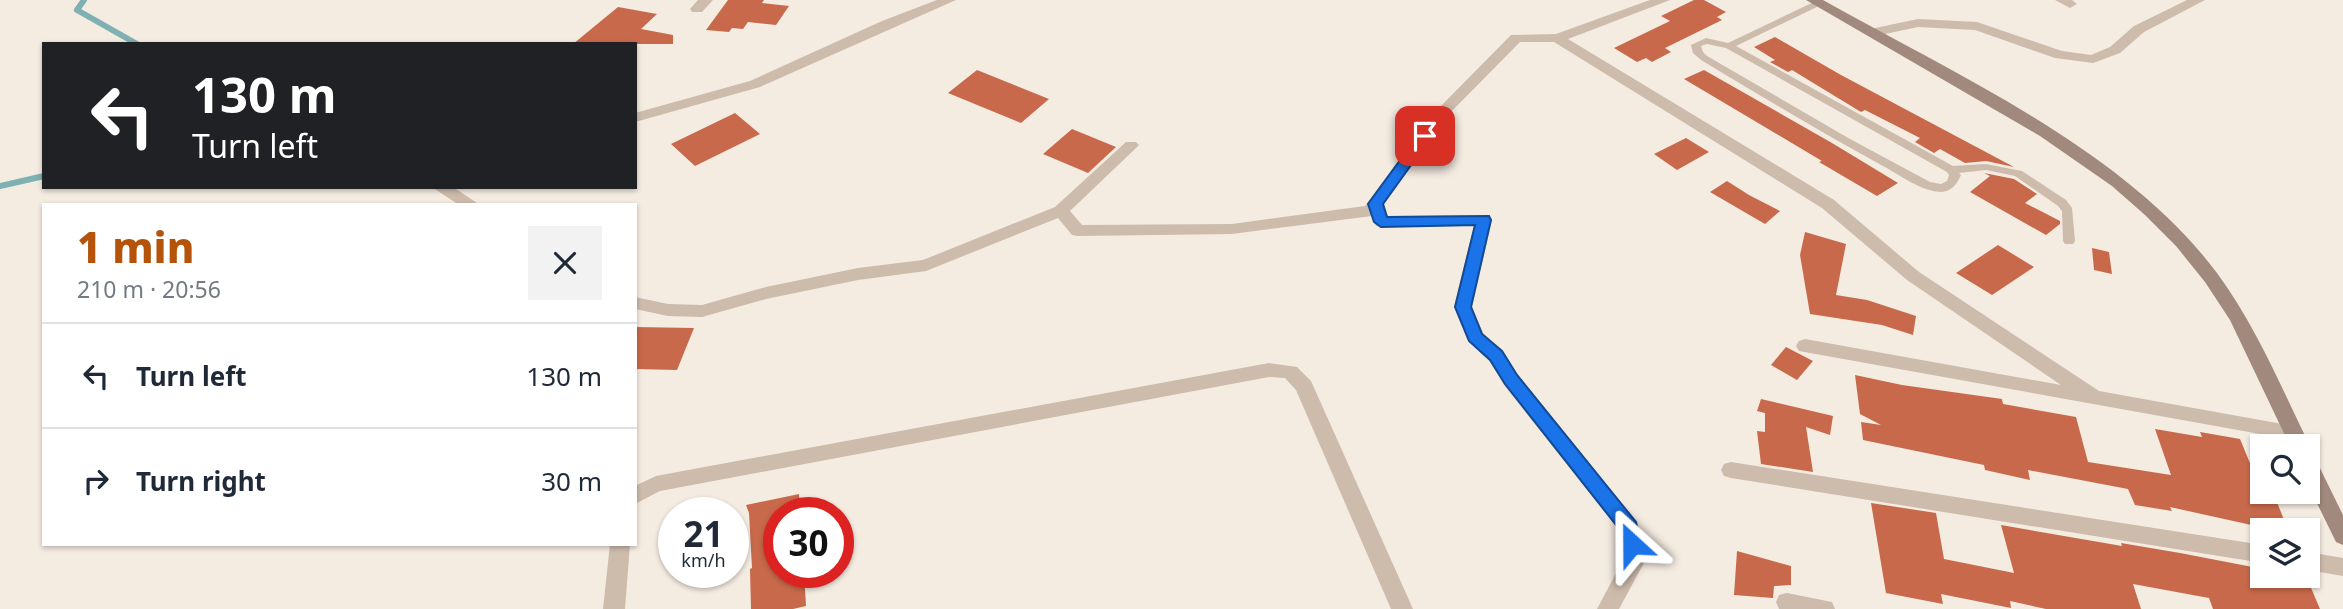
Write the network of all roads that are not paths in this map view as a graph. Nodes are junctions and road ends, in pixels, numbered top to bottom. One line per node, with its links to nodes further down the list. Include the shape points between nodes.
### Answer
1 (1663, 0): 6 (street)
2 (2198, 0): 5 (street, via 2139,29 2115,50 2093,59 2060,55 1965,24 1918,23)
3 (1816, 1): 5 (main road); 7 (lane)
4 (940, 2): 8 (street, via 755,84)
5 (1871, 33): 20 (main road, via 2056,137 2151,210 2195,259 2237,317)
6 (1557, 38): 13 (street, via 1516,38 1441,114); 18 (street, via 1828,204 1913,276)
7 (1729, 46): 10 (lane); 10 (lane, via 1706,41 1695,47 1716,65 1927,185 1942,188 1952,183 1955,175)
8 (637, 117)
9 (1131, 145): 14 (street)
10 (1951, 170): 15 (lane, via 1986,167 2018,173 2062,203 2068,211)
11 (444, 189): 12 (street)
12 (468, 203)
13 (1376, 204): 14 (street, via 1370,211 1232,229 1078,231); 32 (street, via 1381,222 1484,220 1463,307 1475,337 1496,355 1629,527 1634,561)
14 (1061, 211): 16 (street, via 926,265 858,274 702,311)
15 (2069, 240)
16 (637, 303)
17 (1805, 346): 18 (street)
18 (2095, 398): 19 (street)
19 (2268, 434)
20 (2294, 434)
21 (1731, 470): 26 (street)
22 (2320, 489): 24 (main road)
23 (637, 495): 31 (street, via 656,484 880,440 1231,376 1290,372 1304,386)
24 (2343, 536)
25 (620, 546): 30 (street)
26 (2250, 552)
27 (2320, 563): 28 (street)
28 (2343, 567)
29 (1787, 602): 33 (street)
30 (614, 609)
31 (1402, 609)
32 (1608, 609)
33 (1824, 609)

